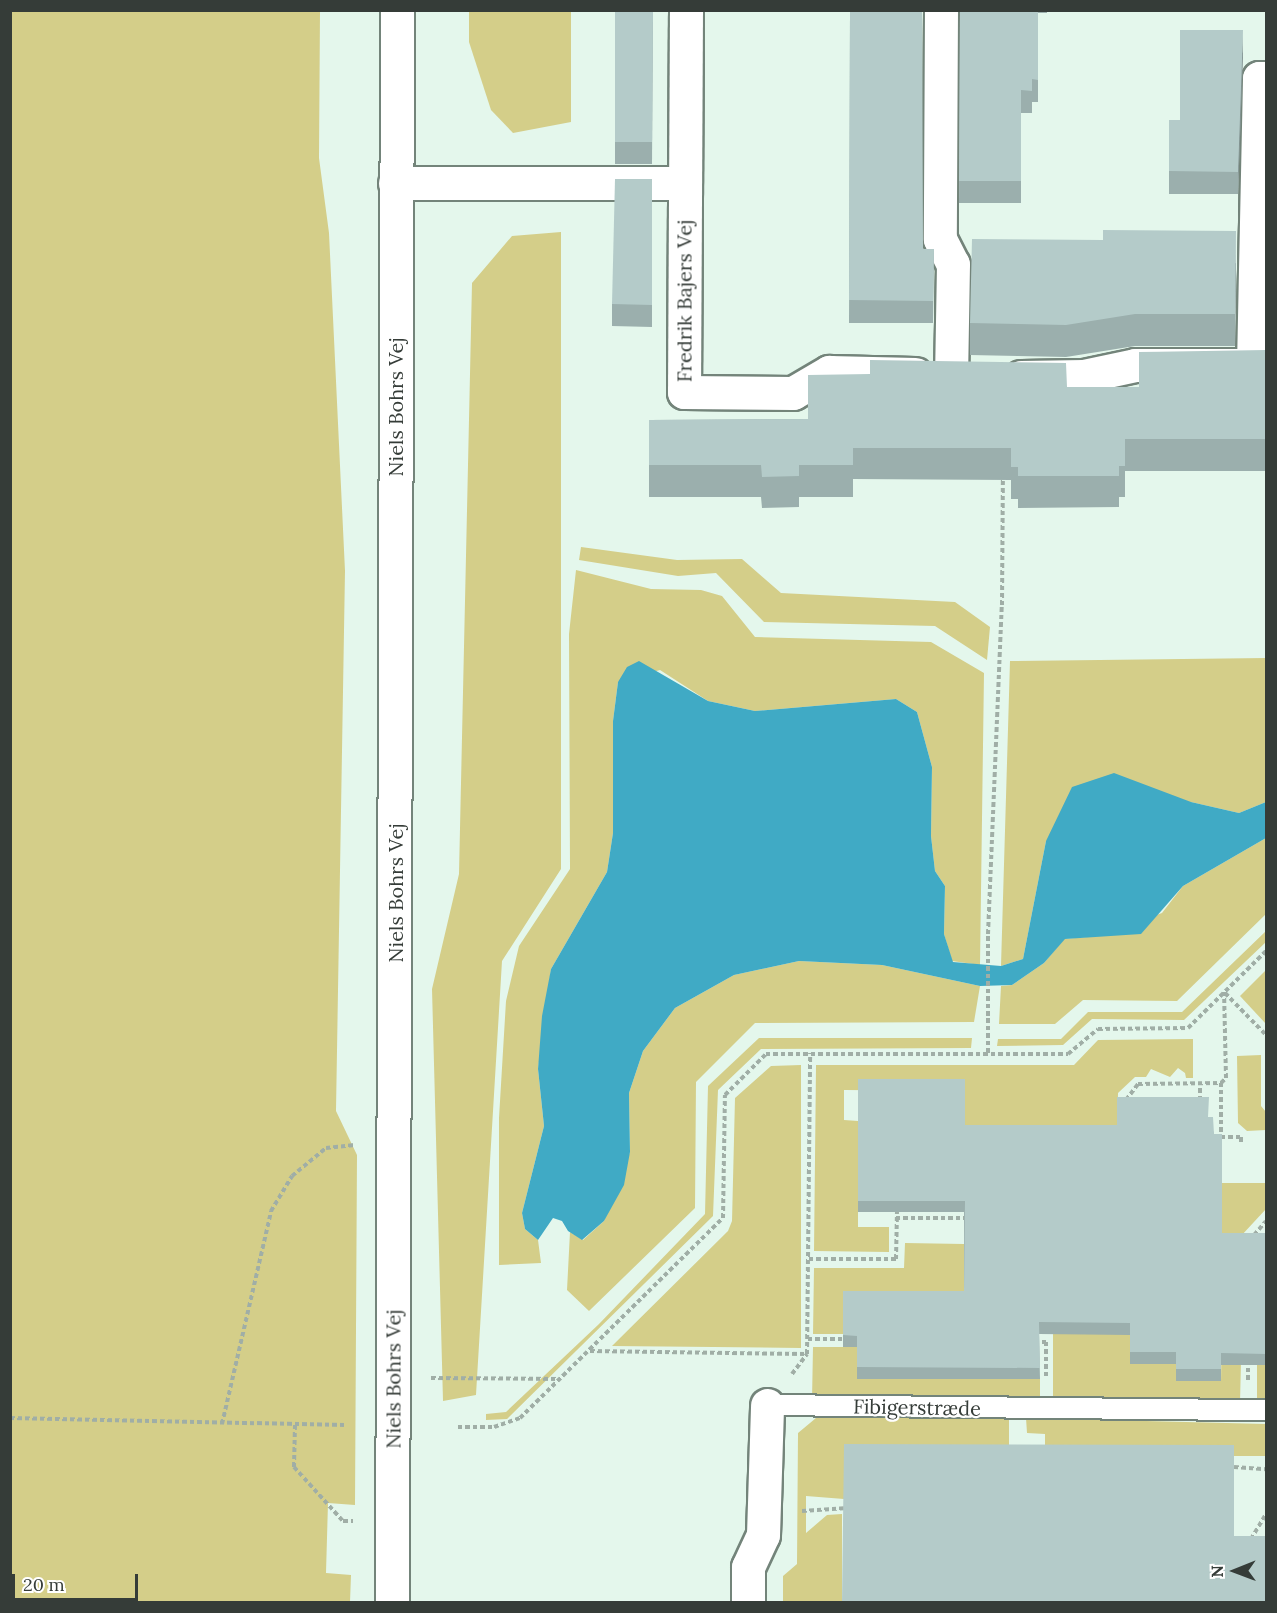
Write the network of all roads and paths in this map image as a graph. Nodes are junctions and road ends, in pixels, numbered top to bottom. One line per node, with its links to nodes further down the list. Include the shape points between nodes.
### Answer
1 (397, 10): 5 (street, Niels Bohrs Vej)
2 (686, 10): 6 (street, Fredrik Bajers Vej)
3 (941, 10): 8 (street, via 940,239 953,264)
4 (1266, 78): 7 (street, Fredrik Bajers Vej, via 1259,78)
5 (395, 183): 6 (street); 20 (street, Niels Bohrs Vej)
6 (685, 183): 8 (street, Fredrik Bajers Vej, via 684,393 793,393 829,372)
7 (1260, 364): 8 (street, Fredrik Bajers Vej, via 1135,365 1084,376)
8 (975, 376)
9 (1003, 468): 14 (path, via 1002,605 988,934)
10 (1266, 951): 11 (path)
11 (1224, 992): 12 (path); 14 (path, via 1188,1028 1098,1029 1068,1054); 16 (path, via 1226,1077)
12 (1266, 1035)
13 (810, 1053): 14 (path); 28 (path); 32 (path, via 766,1054 725,1095 723,1218)
14 (988, 1053)
15 (1200, 1083): 16 (path); 17 (path, via 1138,1084 1126,1095); 18 (path)
16 (1221, 1083): 19 (path)
17 (1126, 1108)
18 (1200, 1108)
19 (1221, 1137): 21 (path, via 1241,1137); 22 (path)
20 (395, 1140): 41 (path, via 326,1148 292,1176 281,1194 271,1211); 52 (street, Niels Bohrs Vej)
21 (1241, 1145)
22 (1221, 1147)
23 (897, 1212): 24 (path)
24 (896, 1218): 25 (path); 28 (path, via 896,1258)
25 (978, 1218)
26 (1266, 1221): 27 (path)
27 (1249, 1240)
28 (808, 1259): 30 (path)
29 (843, 1339): 30 (path)
30 (808, 1340): 33 (path)
31 (1024, 1342): 38 (path, via 1046,1342)
32 (589, 1351): 33 (path); 36 (path)
33 (807, 1354): 37 (path)
34 (1248, 1356): 39 (path)
35 (423, 1378): 36 (path)
36 (560, 1379): 44 (path, via 508,1424)
37 (767, 1405): 38 (lane, Fibigerstræde); 53 (street, via 763,1535 748,1567)
38 (1047, 1408): 39 (lane, Fibigerstræde)
39 (1257, 1410)
40 (10, 1418): 41 (path)
41 (222, 1424): 42 (path)
42 (295, 1425): 43 (path); 50 (path, via 294,1467 344,1521)
43 (345, 1425)
44 (458, 1427)
45 (1234, 1467): 46 (path)
46 (1266, 1469)
47 (851, 1508): 48 (path)
48 (802, 1511)
49 (1266, 1514): 51 (path, via 1249,1544)
50 (362, 1521)
51 (1241, 1543)
52 (392, 1602)
53 (748, 1602)

